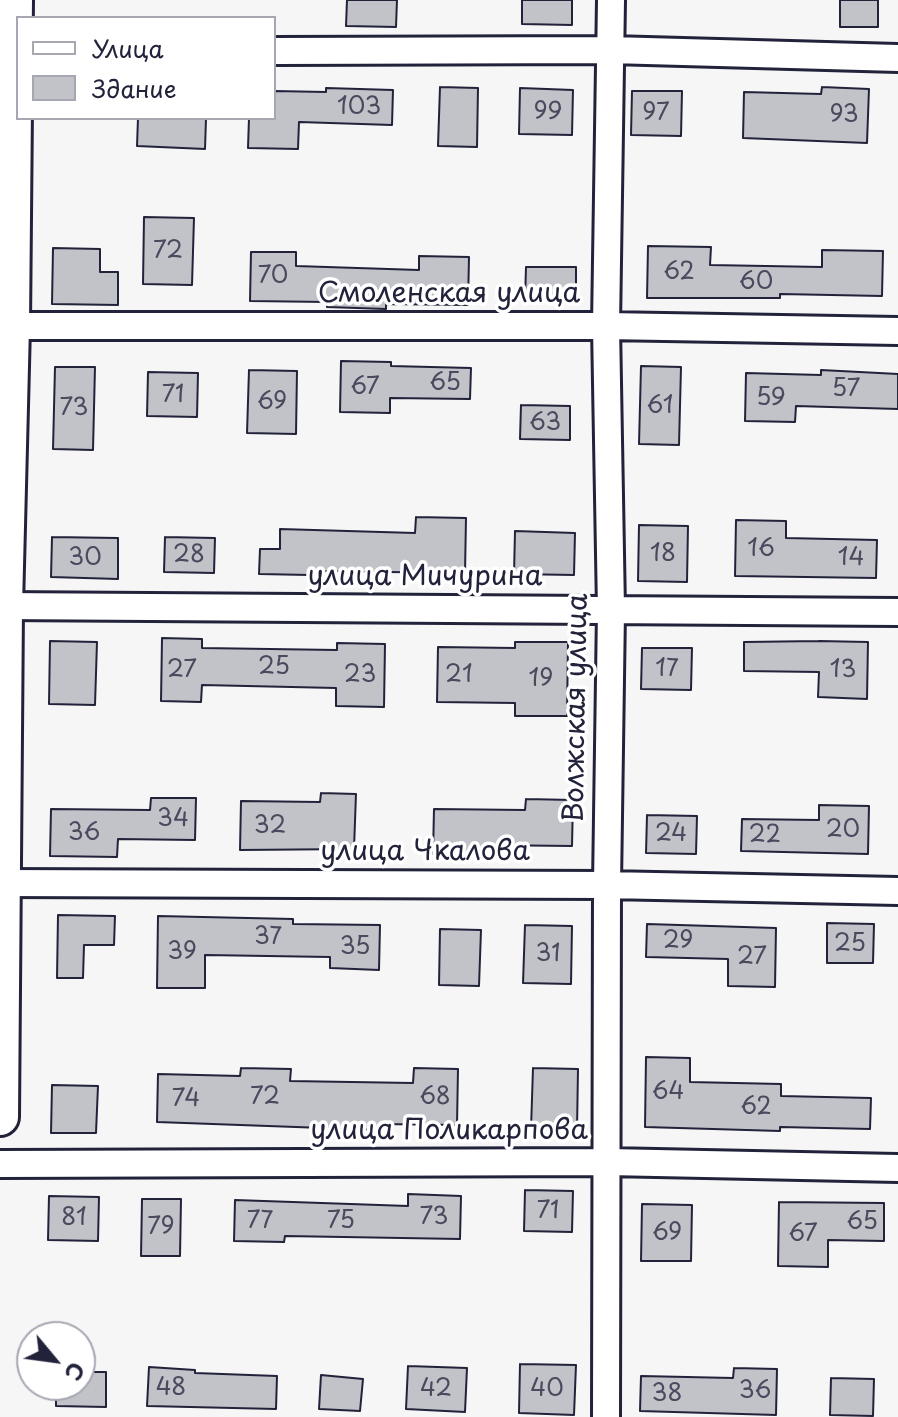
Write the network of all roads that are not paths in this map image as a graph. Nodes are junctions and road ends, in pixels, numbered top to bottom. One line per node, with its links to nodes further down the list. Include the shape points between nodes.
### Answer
1 (14, 0): 5 (main road)
2 (611, 0): 3 (street, Волжская улица)
3 (611, 50): 4 (street); 6 (street); 8 (street, Волжская улица)
4 (276, 51)
5 (11, 52): 7 (main road)
6 (898, 58)
7 (6, 326): 8 (street, Смоленская улица); 10 (main road)
8 (606, 326): 9 (street, Смоленская улица); 11 (street, Волжская улица)
9 (898, 331)
10 (2, 606): 11 (street, улица Мичурина); 13 (main road)
11 (611, 610): 12 (street, улица Мичурина); 14 (street, Волжская улица)
12 (898, 612)
13 (2, 883): 14 (street, улица Чкалова); 16 (main road)
14 (607, 885): 15 (street, улица Чкалова); 17 (street, Волжская улица)
15 (898, 891)
16 (0, 1117)
17 (608, 1162): 18 (street, улица Поликарпова); 19 (street, улица Поликарпова); 20 (street, Волжская улица)
18 (0, 1164)
19 (898, 1168)
20 (606, 1417)

